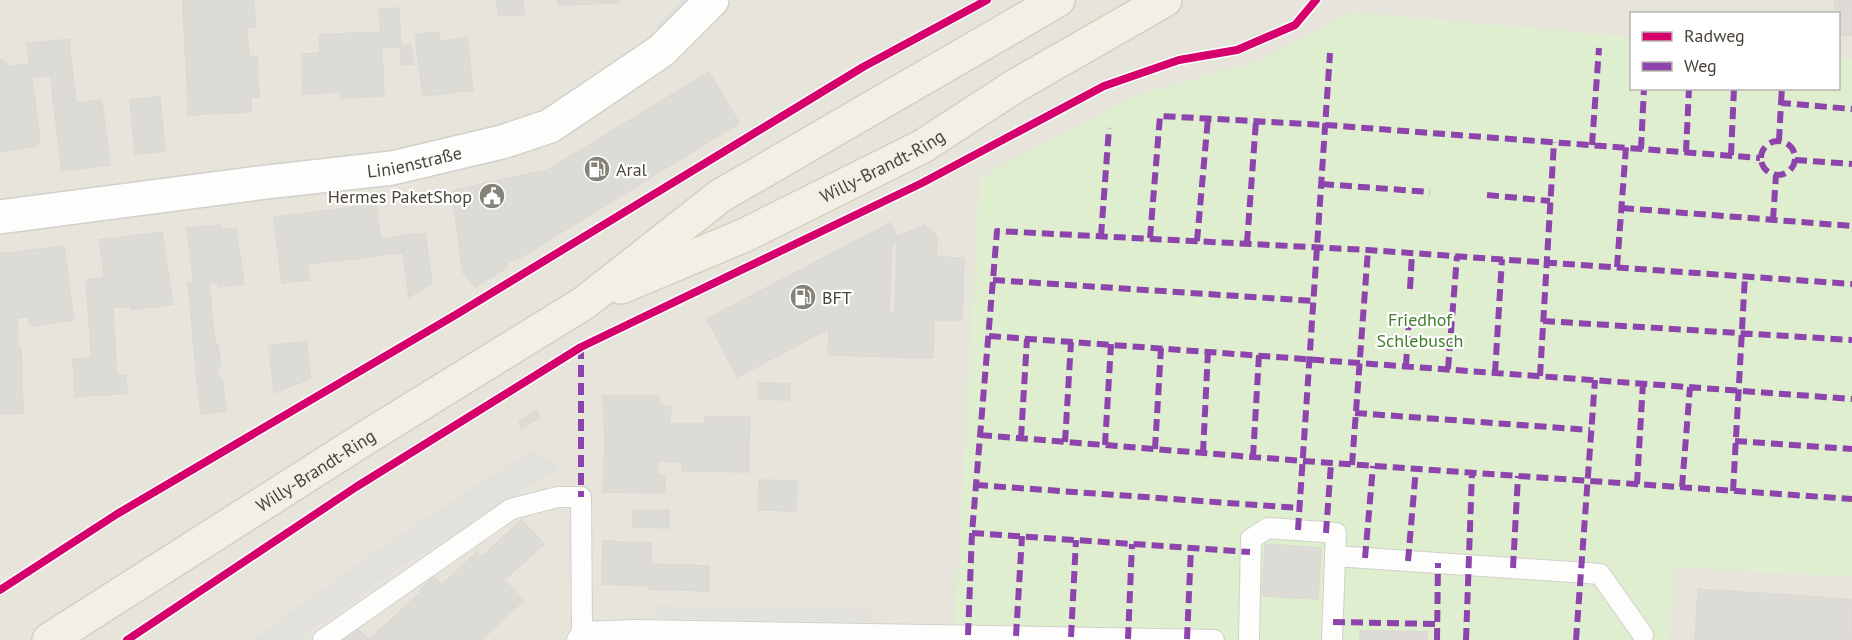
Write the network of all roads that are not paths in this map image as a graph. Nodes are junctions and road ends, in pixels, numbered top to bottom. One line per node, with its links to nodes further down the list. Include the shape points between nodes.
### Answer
1 (712, 0): 4 (street, Linienstraße, via 661,51 550,126 502,142 392,168)
2 (1058, 0): 5 (main road, Willy-Brandt-Ring, via 720,196)
3 (1165, 0): 5 (main road, Willy-Brandt-Ring, via 1015,86 923,146 745,235)
4 (0, 217)
5 (584, 303): 9 (main road, Willy-Brandt-Ring)
6 (1335, 556): 7 (lane, via 1600,574); 12 (lane, via 1336,533 1268,528 1251,539); 13 (lane)
7 (1643, 635)
8 (580, 636): 10 (lane, via 581,497 558,496 511,509); 11 (lane, via 634,630)
9 (49, 640)
10 (323, 640)
11 (1214, 640)
12 (1249, 640)
13 (1332, 640)

